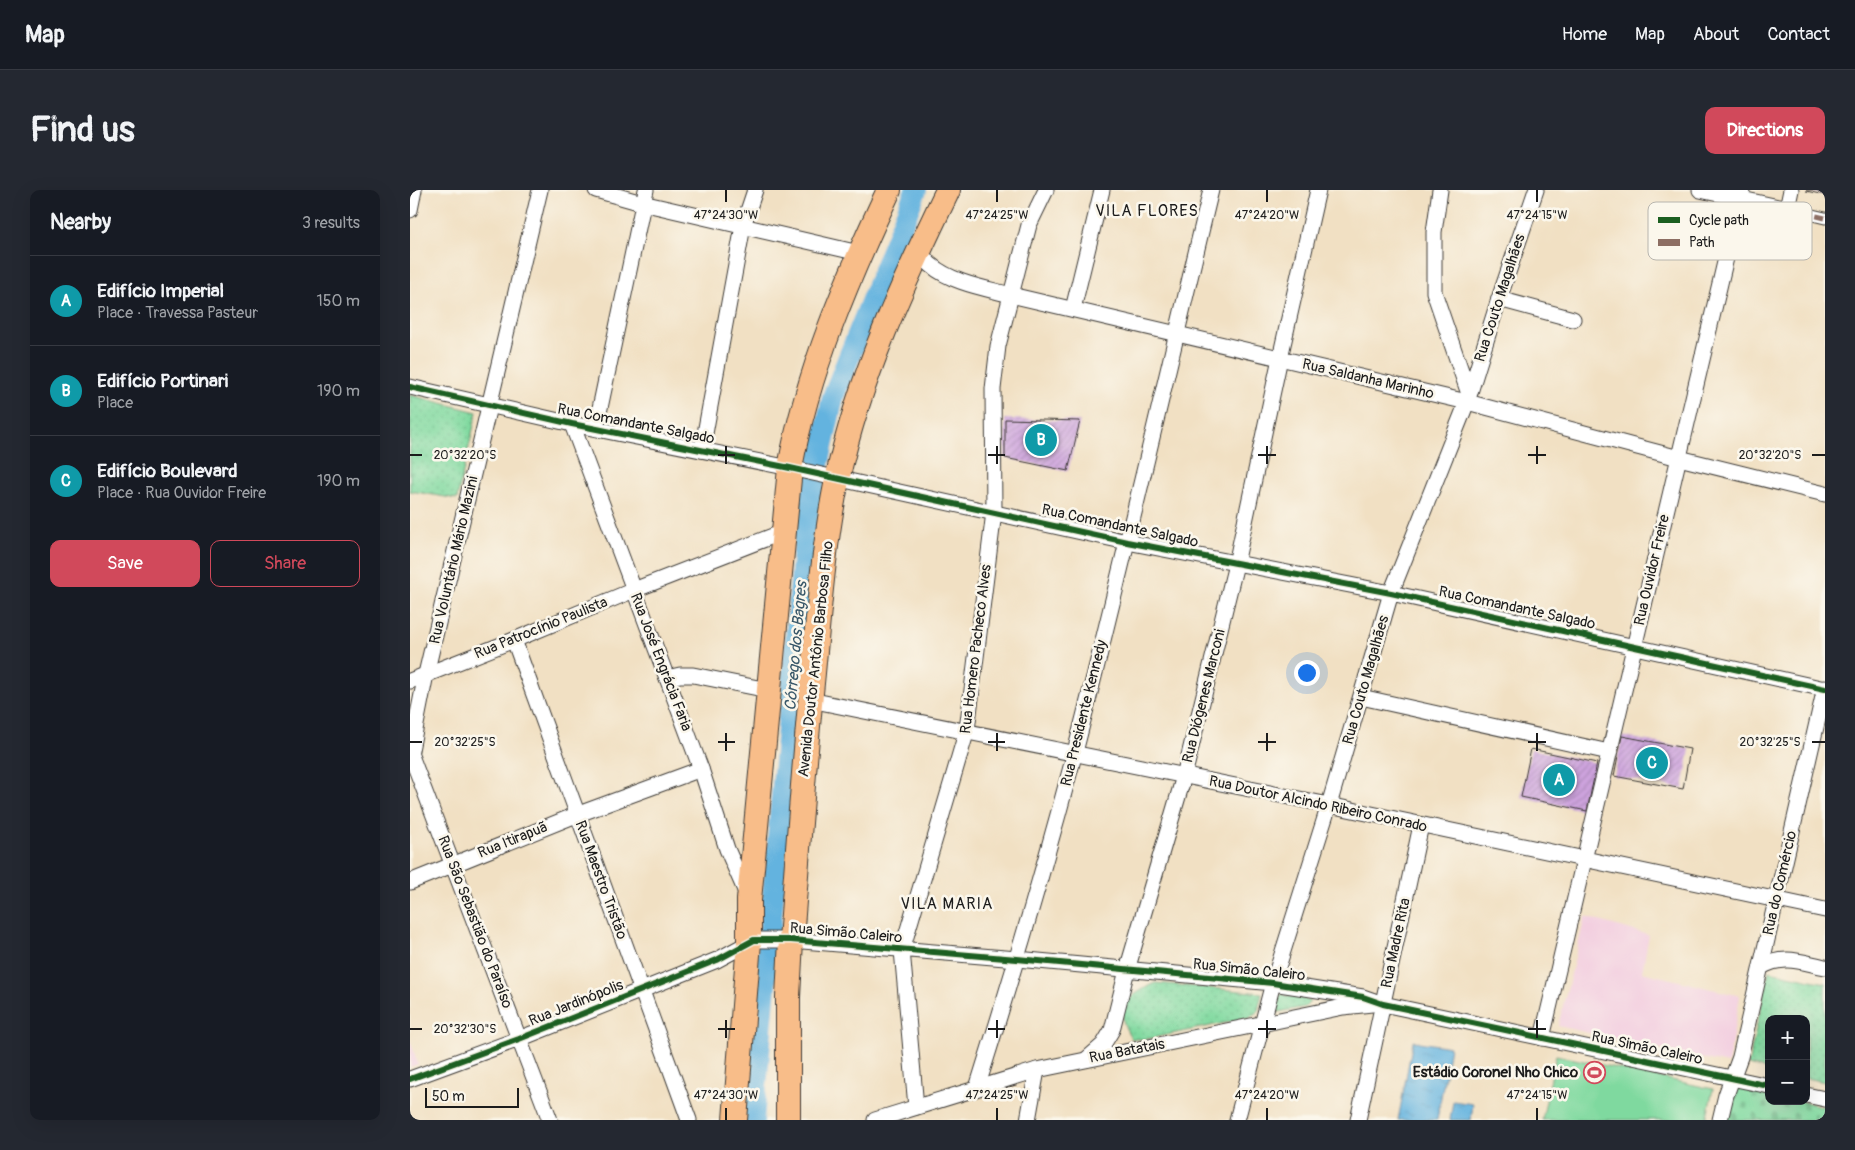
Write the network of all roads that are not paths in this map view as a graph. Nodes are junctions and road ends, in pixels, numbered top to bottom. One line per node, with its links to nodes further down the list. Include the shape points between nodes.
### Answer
1 (414, 190): 17 (street)
2 (540, 190): 32 (street, Rua Voluntário Mário Mazini)
3 (596, 190): 15 (street)
4 (755, 190): 20 (street)
5 (889, 190): 22 (main road)
6 (948, 190): 21 (main road, Avenida Doutor Antônio Barbosa Filho)
7 (1046, 190): 24 (street, Rua Homero Pacheco Alves, via 1029,225)
8 (1102, 190): 26 (street)
9 (1211, 190): 28 (street, Rua Presidente Kennedy)
10 (1318, 190): 29 (street, Rua Diógenes Marconi)
11 (1440, 190): 31 (street, via 1434,232 1434,292)
12 (1536, 190): 25 (street, Rua Couto Magalhães)
13 (1700, 190): 14 (street)
14 (1741, 194): 16 (street)
15 (644, 196): 20 (street); 34 (street)
16 (1766, 202)
17 (410, 210)
18 (1812, 215): 19 (street)
19 (1825, 218)
20 (743, 226): 22 (street); 35 (street)
21 (919, 250): 24 (street, Rua Saldanha Marinho, via 942,273); 38 (main road, Avenida Doutor Antônio Barbosa Filho, via 877,348)
22 (859, 253): 37 (main road, via 812,378 802,413)
23 (1726, 260): 36 (street, Rua Ouvidor Freire)
24 (1011, 295): 26 (street, Rua Saldanha Marinho); 40 (street, Rua Homero Pacheco Alves, via 998,346 993,389)
25 (1499, 299): 27 (street); 31 (street, Rua Couto Magalhães)
26 (1073, 309): 28 (street, Rua Saldanha Marinho)
27 (1573, 319)
28 (1177, 333): 29 (street, Rua Saldanha Marinho); 42 (street, Rua Presidente Kennedy)
29 (1280, 358): 31 (street, Rua Saldanha Marinho); 43 (street, Rua Diógenes Marconi)
30 (410, 386): 32 (street, Rua Comandante Salgado)
31 (1468, 398): 36 (street, Rua Saldanha Marinho); 45 (street, Rua Couto Magalhães)
32 (490, 406): 33 (street, Rua Comandante Salgado); 48 (street, Rua Voluntário Mário Mazini)
33 (572, 424): 34 (street, Rua Comandante Salgado); 44 (street, Rua José Engrácia Faria)
34 (596, 428): 35 (street, Rua Comandante Salgado)
35 (702, 450): 37 (street, Rua Comandante Salgado)
36 (1679, 458): 39 (street, Rua Saldanha Marinho); 47 (street, Rua Ouvidor Freire)
37 (797, 470): 38 (street, Rua Comandante Salgado); 41 (main road)
38 (833, 478): 40 (street, Rua Comandante Salgado); 54 (main road, Avenida Doutor Antônio Barbosa Filho)
39 (1825, 494)
40 (994, 512): 42 (street, Rua Comandante Salgado); 55 (street, Rua Homero Pacheco Alves)
41 (783, 532): 44 (street, Rua Patrocínio Paulista); 52 (main road)
42 (1128, 542): 43 (street, Rua Comandante Salgado); 58 (street, Rua Presidente Kennedy)
43 (1236, 564): 45 (street, Rua Comandante Salgado); 60 (street, Rua Diógenes Marconi)
44 (634, 590): 46 (street, Rua Patrocínio Paulista); 49 (street, Rua José Engrácia Faria)
45 (1391, 593): 47 (street, Rua Comandante Salgado); 53 (street, Rua Couto Magalhães)
46 (514, 640): 48 (street, Rua Patrocínio Paulista); 62 (street, Rua Maestro Tristão)
47 (1634, 646): 51 (street, Rua Comandante Salgado); 56 (street, Rua Ouvidor Freire)
48 (426, 674): 50 (street, Rua Patrocínio Paulista); 57 (street, Rua Voluntário Mário Mazini)
49 (667, 678): 52 (street, via 693,675); 59 (street, Rua José Engrácia Faria)
50 (410, 681)
51 (1825, 688): 68 (street, Rua do Comércio)
52 (768, 690): 67 (main road)
53 (1360, 697): 56 (street); 61 (street, Rua Couto Magalhães)
54 (810, 700): 55 (street, Rua Doutor Alcindo Ribeiro Conrado); 70 (main road, Avenida Doutor Antônio Barbosa Filho)
55 (967, 730): 58 (street, Rua Doutor Alcindo Ribeiro Conrado); 72 (street, Rua Homero Pacheco Alves)
56 (1609, 752): 64 (street, Rua Ouvidor Freire)
57 (410, 754): 65 (street, Rua São Sebastião do Paraíso)
58 (1074, 754): 60 (street, Rua Doutor Alcindo Ribeiro Conrado); 73 (street, Rua Presidente Kennedy)
59 (701, 769): 62 (street, Rua Itirapuã); 67 (street, Rua José Engrácia Faria, via 727,849)
60 (1184, 776): 61 (street, Rua Doutor Alcindo Ribeiro Conrado); 77 (street, Rua Diógenes Marconi)
61 (1329, 806): 63 (street, Rua Doutor Alcindo Ribeiro Conrado); 79 (street, Rua Couto Magalhães)
62 (576, 815): 65 (street, Rua Itirapuã); 80 (street, Rua Maestro Tristão)
63 (1421, 826): 64 (street, Rua Doutor Alcindo Ribeiro Conrado); 82 (street, Rua Madre Rita)
64 (1585, 860): 68 (street, Rua Doutor Alcindo Ribeiro Conrado); 85 (street, Rua Ouvidor Freire)
65 (453, 865): 66 (street, Rua Itirapuã); 86 (street, Rua São Sebastião do Paraíso)
66 (410, 882)
67 (749, 900): 71 (main road)
68 (1776, 900): 69 (street, Rua Doutor Alcindo Ribeiro Conrado); 74 (street, Rua do Comércio)
69 (1825, 910)
70 (787, 940): 71 (street, Rua Simão Caleiro); 72 (street, Rua Simão Caleiro); 101 (main road, Avenida Doutor Antônio Barbosa Filho)
71 (754, 941): 80 (street, Rua Jardinópolis, via 717,960); 100 (main road)
72 (902, 950): 73 (street, Rua Simão Caleiro); 96 (street, Rua Homero Pacheco Alves)
73 (1017, 959): 76 (street, Rua Simão Caleiro); 93 (street, Rua Presidente Kennedy)
74 (1761, 967): 75 (street, via 1779,959); 90 (street, Rua do Comércio)
75 (1825, 967)
76 (1106, 968): 77 (street, Rua Simão Caleiro); 81 (street, via 1116,974)
77 (1127, 970): 78 (street, Rua Simão Caleiro); 81 (street, Rua Diógenes Marconi)
78 (1164, 973): 79 (street, Rua Simão Caleiro); 81 (street, Rua Simão Caleiro)
79 (1273, 983): 82 (street, Rua Simão Caleiro, via 1363,997); 83 (street, Rua Couto Magalhães)
80 (641, 990): 86 (street, Rua Jardinópolis); 99 (street, Rua Maestro Tristão)
81 (1121, 992): 84 (street, Rua Diógenes Marconi)
82 (1384, 1004): 83 (street, Rua Batatais, via 1343,1007); 85 (street, Rua Simão Caleiro); 104 (street, Rua Madre Rita)
83 (1263, 1024): 87 (street, Rua Batatais); 103 (street, Rua Couto Magalhães)
84 (1112, 1030): 87 (street, via 1118,1044); 88 (street, Rua Diógenes Marconi, via 1103,1046)
85 (1542, 1038): 90 (street, Rua Simão Caleiro)
86 (519, 1039): 91 (street, Rua Jardinópolis); 98 (street, Rua São Sebastião do Paraíso)
87 (1128, 1051): 88 (street, Rua Batatais)
88 (1087, 1059): 89 (street, Rua Batatais)
89 (1037, 1070): 93 (street, Rua Batatais); 102 (street)
90 (1732, 1078): 92 (street, Rua Simão Caleiro); 105 (street, Rua do Comércio)
91 (410, 1079)
92 (1765, 1085)
93 (977, 1088): 96 (street, Rua Batatais)
94 (1810, 1096): 95 (street)
95 (1825, 1099)
96 (916, 1107): 97 (street, Rua Batatais)
97 (879, 1119)
98 (550, 1120)
99 (689, 1120)
100 (736, 1120)
101 (788, 1120)
102 (1028, 1120)
103 (1237, 1120)
104 (1358, 1120)
105 (1720, 1120)

